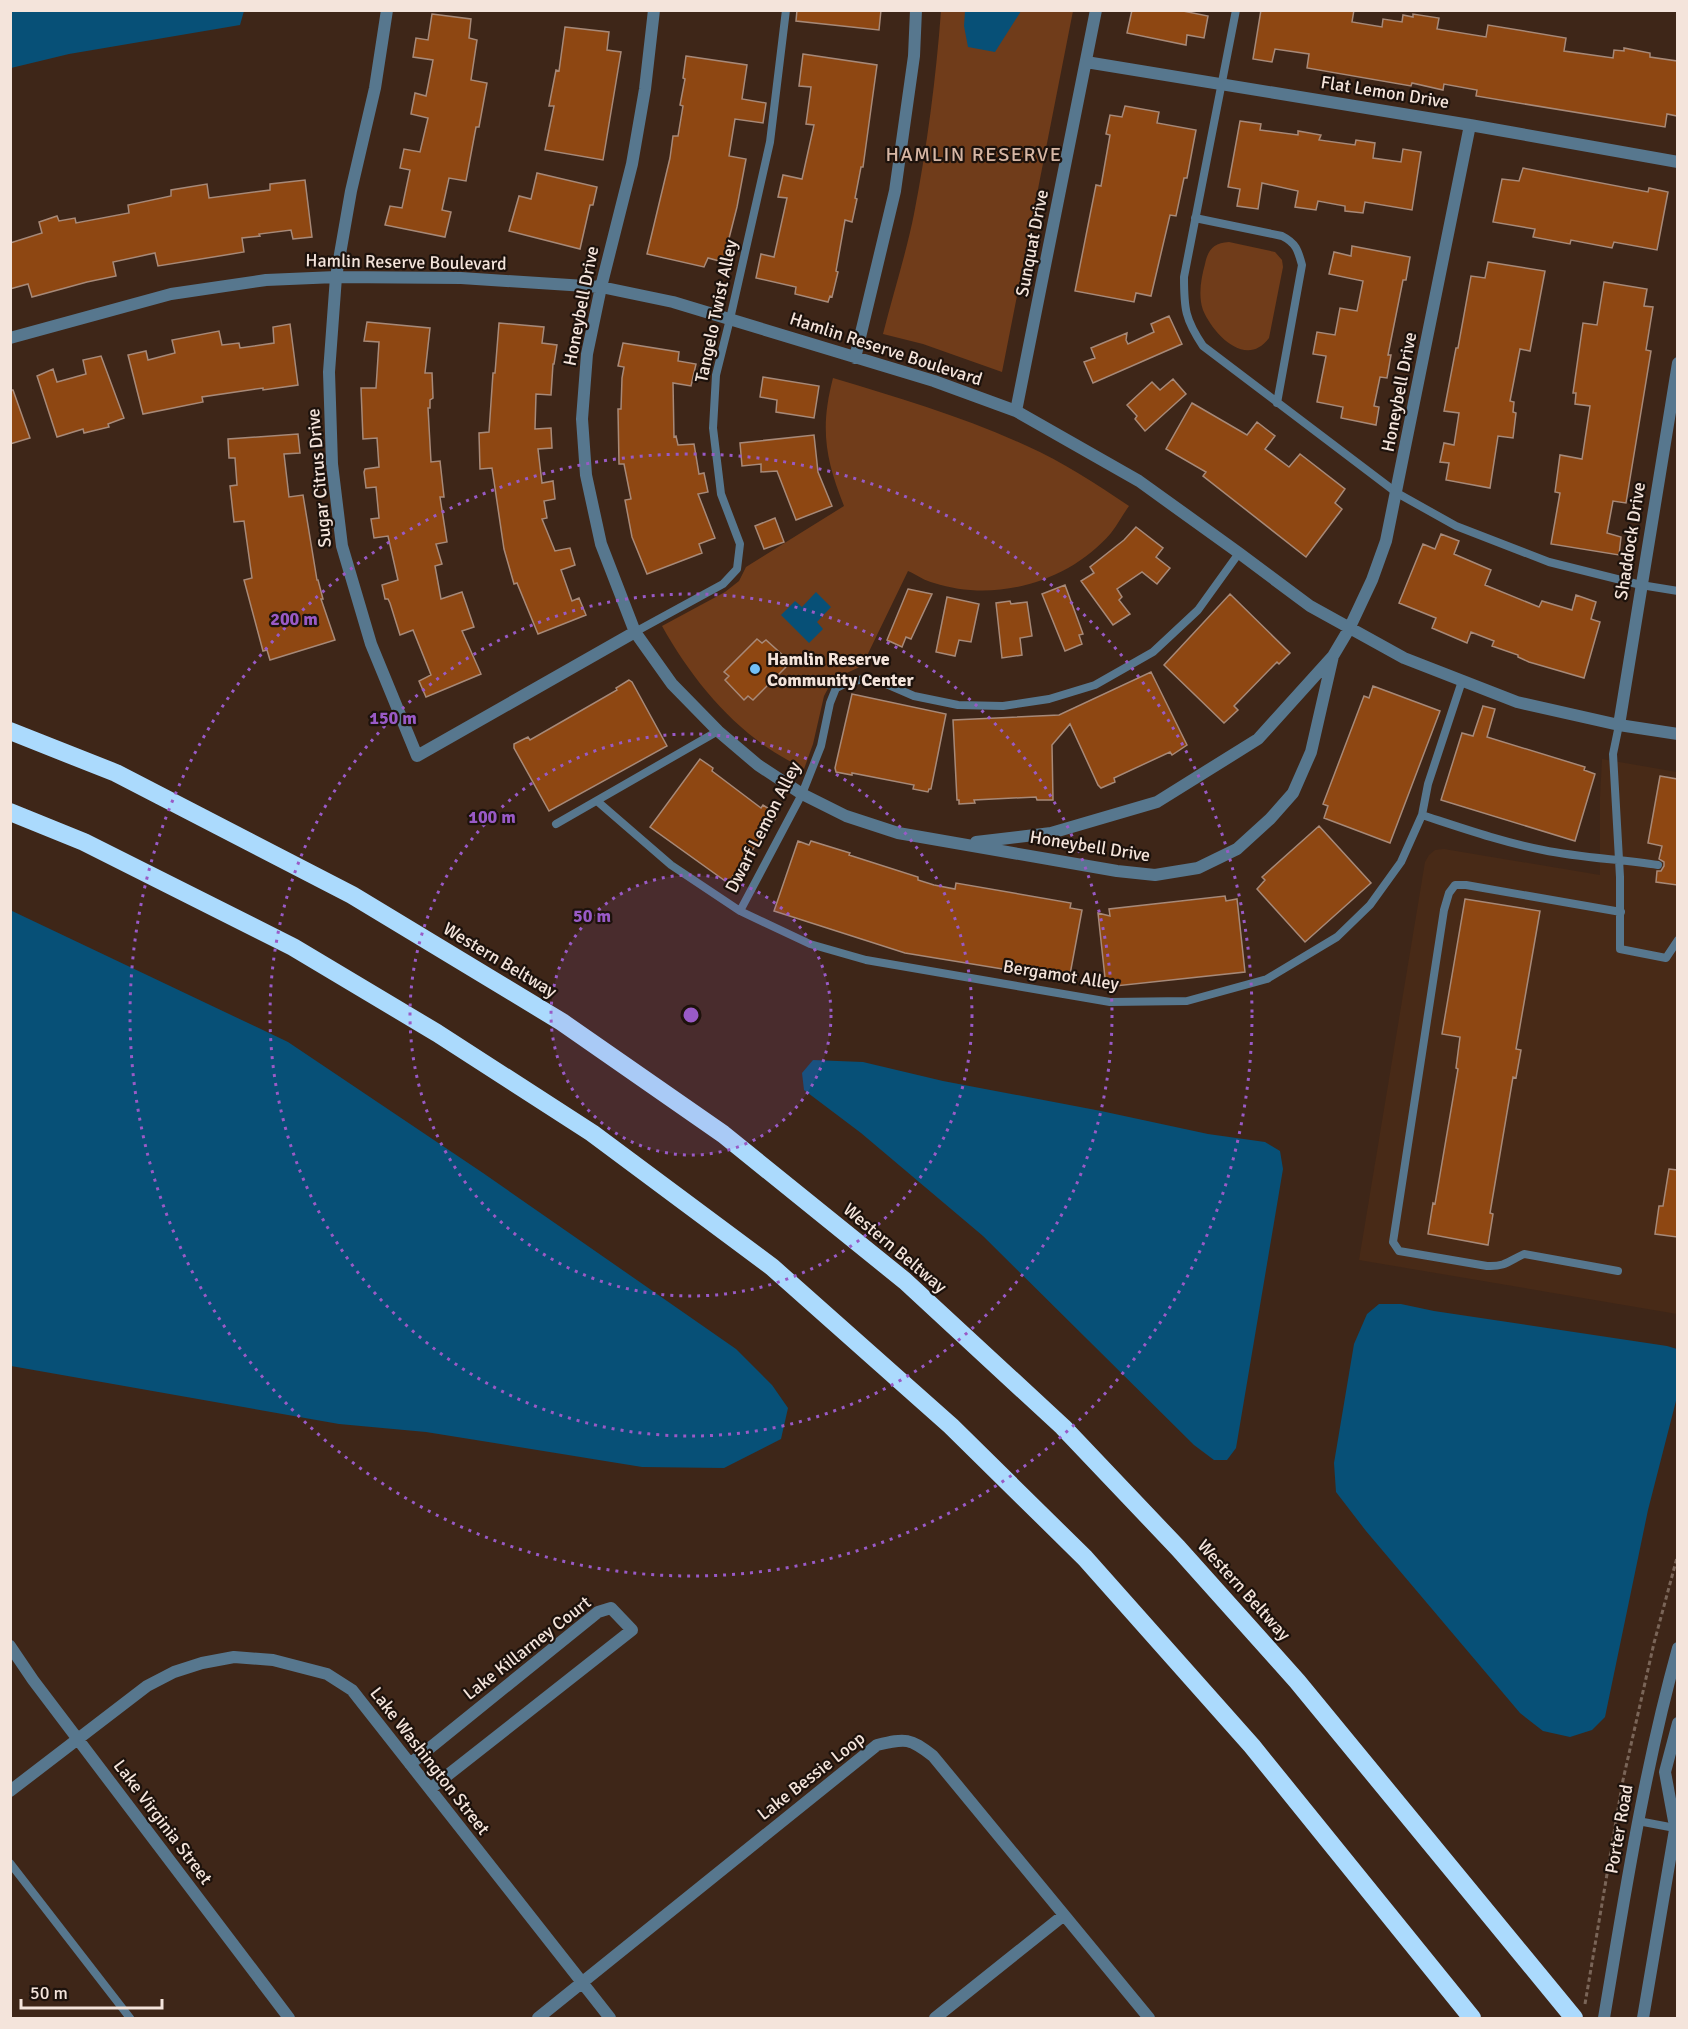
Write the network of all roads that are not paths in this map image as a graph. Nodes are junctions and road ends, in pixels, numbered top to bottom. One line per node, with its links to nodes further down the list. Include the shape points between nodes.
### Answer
1 (387, 10): 12 (street, Sugar Citrus Drive)
2 (654, 10): 13 (street, Honeybell Drive, via 632,164)
3 (786, 10): 14 (lane, Tangelo Twist Alley, via 770,142)
4 (916, 10): 16 (street, via 914,56 895,191)
5 (1096, 10): 7 (street, Sunquat Drive)
6 (1236, 10): 8 (lane)
7 (1086, 62): 8 (street, Flat Lemon Drive); 19 (street, Sunquat Drive)
8 (1221, 84): 9 (street, Flat Lemon Drive); 11 (lane)
9 (1470, 124): 10 (street, Flat Lemon Drive); 20 (street, Honeybell Drive)
10 (1677, 162)
11 (1195, 218): 18 (lane, via 1184,278 1184,308 1190,326 1203,346); 18 (lane, via 1282,236 1298,250 1302,265)
12 (336, 277): 13 (street, Hamlin Reserve Boulevard, via 461,278); 15 (street, Hamlin Reserve Boulevard, via 266,280 171,294); 25 (street, Sugar Citrus Drive, via 328,372 342,546 371,644 417,756)
13 (601, 287): 14 (street, Hamlin Reserve Boulevard); 25 (street, Honeybell Drive, via 587,354 582,419 586,475 601,544)
14 (730, 319): 16 (street, Hamlin Reserve Boulevard); 25 (lane, Tangelo Twist Alley, via 716,375 713,428 721,494 740,544 737,569 723,584)
15 (10, 338)
16 (855, 358): 19 (street, Hamlin Reserve Boulevard)
17 (1677, 363): 22 (street, Shaddock Drive)
18 (1277, 403): 20 (lane)
19 (1017, 411): 21 (street, Hamlin Reserve Boulevard, via 1139,481)
20 (1397, 493): 22 (lane, via 1456,526 1550,562); 24 (street, Honeybell Drive, via 1376,570)
21 (1239, 553): 24 (street, Hamlin Reserve Boulevard, via 1310,606); 32 (lane, Dwarf Lemon Alley, via 1198,609 1152,652 1095,685 1049,699 1004,706 958,705 914,696 864,679 836,688 821,746)
22 (1641, 585): 23 (lane); 28 (street, Shaddock Drive)
23 (1677, 591)
24 (1349, 629): 26 (street, Honeybell Drive); 27 (street, Hamlin Reserve Boulevard, via 1404,658)
25 (635, 632): 30 (street, Honeybell Drive, via 672,684)
26 (1333, 656): 37 (street, Honeybell Drive, via 1258,739 1157,802 1051,834); 37 (street, Honeybell Drive, via 1311,753 1293,793 1237,849 1198,868 1155,874 1117,871)
27 (1462, 681): 28 (street, Hamlin Reserve Boulevard, via 1517,702); 35 (lane, Bergamot Alley, via 1428,784)
28 (1619, 725): 31 (street, Hamlin Reserve Boulevard); 38 (lane, via 1613,754)
29 (10, 731): 57 (highway, Western Beltway, via 116,773 352,895 562,1022 723,1134 904,1281 1064,1427 1178,1548 1297,1681)
30 (718, 731): 32 (street, Honeybell Drive, via 758,765); 33 (lane)
31 (1677, 734)
32 (802, 794): 37 (street, Honeybell Drive, via 846,816 898,833); 40 (lane, Dwarf Lemon Alley)
33 (597, 801): 36 (lane); 40 (lane, Bergamot Alley, via 671,865)
34 (10, 812): 64 (highway, via 84,842 312,958 592,1133 772,1267 951,1426 1085,1558 1252,1746)
35 (1422, 815): 38 (lane, via 1543,850 1592,859); 40 (lane, Bergamot Alley, via 1395,871 1370,906 1337,938 1267,979 1187,1001 1110,1002 866,960 810,944)
36 (556, 824)
37 (963, 843)
38 (1619, 859): 39 (lane); 41 (lane)
39 (1658, 865)
40 (740, 911)
41 (1621, 912): 42 (lane, via 1620,950 1666,958); 43 (lane, via 1466,885 1455,885 1449,892 1393,1242 1399,1251 1487,1266 1510,1263 1524,1254)
42 (1677, 940)
43 (1618, 1271)
44 (10, 1646): 47 (street, Lake Virginia Street)
45 (1677, 1648): 52 (street, Porter Road)
46 (1677, 1723): 53 (street, via 1665,1772)
47 (78, 1740): 48 (street, Lake Washington Street, via 147,1686 174,1672 234,1657 273,1660 327,1674 352,1690); 50 (street, Lake Washington Street); 59 (street, Lake Virginia Street)
48 (410, 1764): 49 (street, Lake Washington Street); 49 (street, Lake Killarney Court, via 598,1612 611,1608 632,1630)
49 (430, 1789): 56 (street, Lake Washington Street)
50 (10, 1791)
51 (1677, 1812): 53 (street)
52 (1638, 1821): 53 (lane); 65 (street, Porter Road)
53 (1677, 1828): 66 (street)
54 (10, 1863): 58 (lane)
55 (1064, 1916): 56 (street, Lake Bessie Loop, via 933,1756 915,1742 897,1740 877,1745); 62 (street); 63 (street, Lake Bessie Loop)
56 (583, 1983): 60 (street, Lake Bessie Loop); 61 (street, Lake Washington Street)
57 (1575, 2013)
58 (130, 2019)
59 (288, 2019)
60 (538, 2019)
61 (609, 2019)
62 (935, 2019)
63 (1149, 2019)
64 (1472, 2019)
65 (1605, 2019)
66 (1643, 2019)

